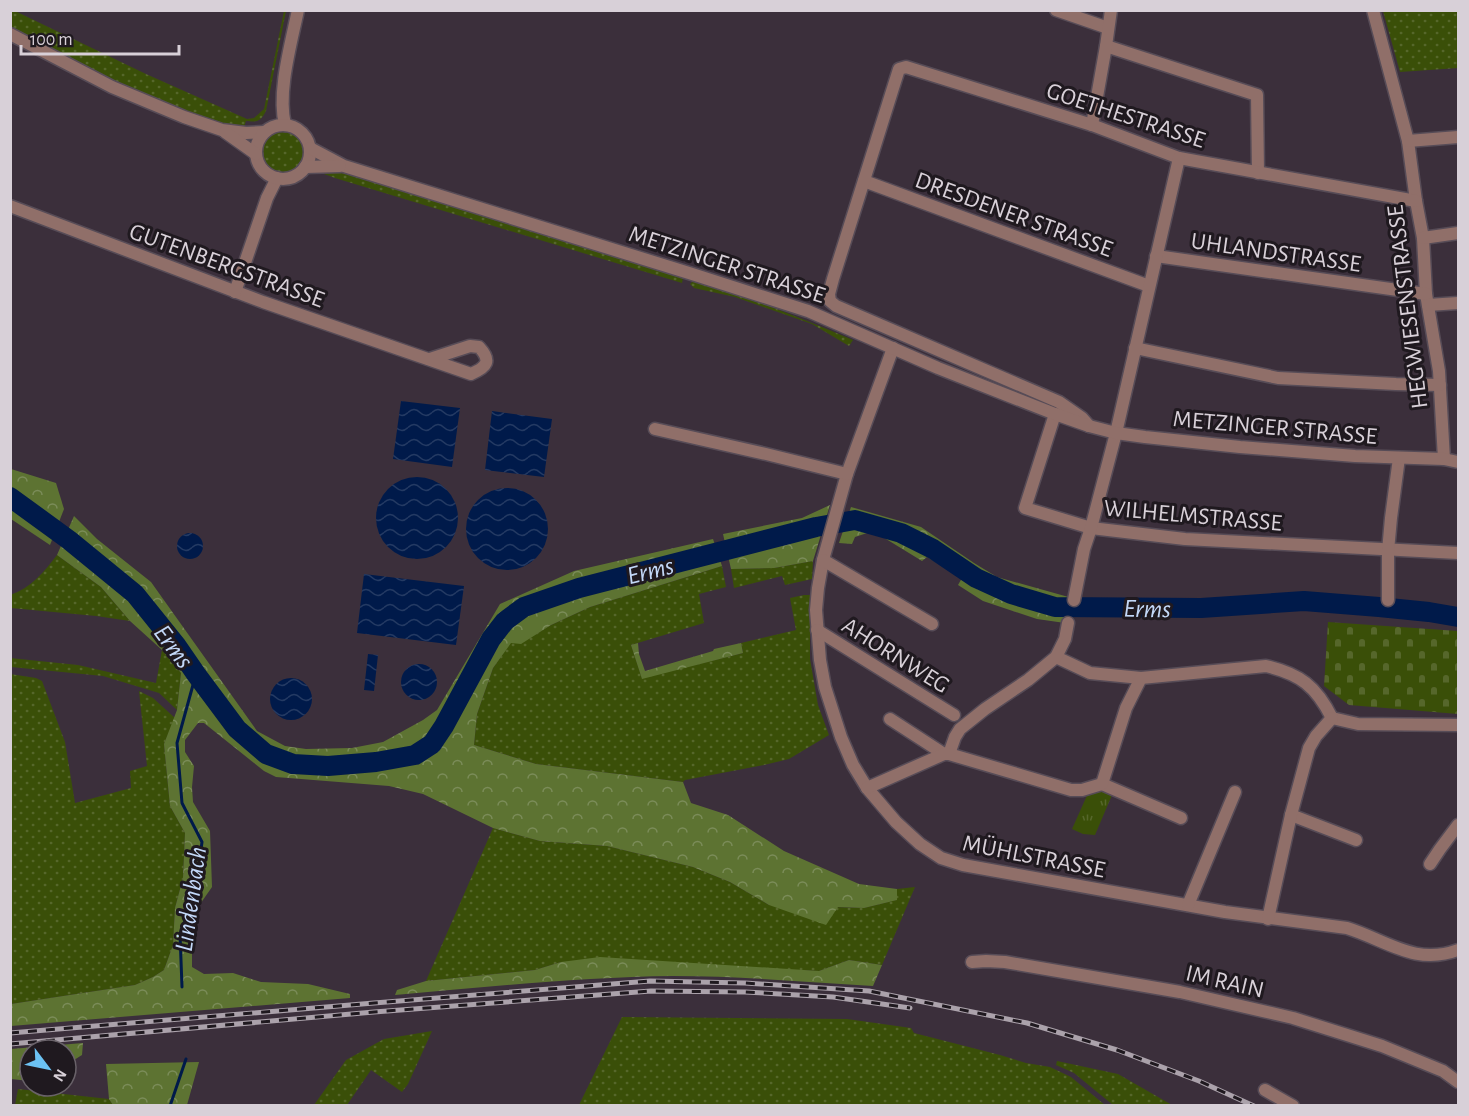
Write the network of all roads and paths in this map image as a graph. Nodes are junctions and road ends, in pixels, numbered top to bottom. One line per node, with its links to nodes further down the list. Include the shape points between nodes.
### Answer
1 (298, 10): 8 (street, via 284,92)
2 (1056, 10): 5 (street)
3 (1111, 10): 5 (street)
4 (1373, 10): 13 (street, HEGWIESENSTRASSE)
5 (1108, 28): 7 (street)
6 (10, 34): 10 (street, via 112,87)
7 (1106, 46): 9 (street); 19 (street, via 1257,95)
8 (285, 125): 11 (street); 14 (street, via 302,132)
9 (1092, 125): 16 (street, GOETHESTRASSE); 21 (street, GOETHESTRASSE, via 906,68 898,69)
10 (222, 129): 11 (street); 15 (street)
11 (264, 132): 15 (street)
12 (1458, 137): 13 (street)
13 (1408, 141): 22 (street, HEGWIESENSTRASSE)
14 (310, 148): 17 (street, METZINGER STRASSE); 18 (street)
15 (256, 153): 20 (street, via 259,165)
16 (1179, 158): 19 (street, GOETHESTRASSE); 26 (street, WILHELMSTRASSE)
17 (344, 166): 18 (street, METZINGER STRASSE); 31 (street, METZINGER STRASSE, via 808,311)
18 (305, 167): 20 (street, via 298,174)
19 (1258, 173): 22 (street, GOETHESTRASSE)
20 (277, 178): 28 (street)
21 (864, 181): 27 (street, DRESDENER STRASSE); 36 (street, METZINGER STRASSE, via 833,279 830,301 1059,402)
22 (1416, 201): 25 (street, HEGWIESENSTRASSE)
23 (10, 206): 28 (street, GUTENBERGSTRASSE)
24 (1458, 233): 25 (street)
25 (1423, 238): 29 (street, HEGWIESENSTRASSE)
26 (1156, 256): 27 (street, WILHELMSTRASSE); 29 (street, UHLANDSTRASSE)
27 (1149, 286): 32 (street, WILHELMSTRASSE)
28 (235, 292): 33 (street, GUTENBERGSTRASSE)
29 (1427, 300): 30 (street, UHLANDSTRASSE); 34 (street, HEGWIESENSTRASSE)
30 (1458, 303)
31 (892, 348): 35 (street, METZINGER STRASSE); 42 (street, MÜHLSTRASSE)
32 (1135, 348): 34 (street, via 1278,378); 38 (street, WILHELMSTRASSE)
33 (430, 359): 33 (street, GUTENBERGSTRASSE, via 471,374 481,370 486,362 485,353 470,346)
34 (1440, 385): 40 (street, HEGWIESENSTRASSE)
35 (1055, 414): 36 (street, METZINGER STRASSE); 43 (street, WILHELMSTRASSE, via 1025,508)
36 (1089, 426): 38 (street, METZINGER STRASSE)
37 (655, 429): 42 (street)
38 (1116, 433): 39 (street, METZINGER STRASSE); 43 (street, WILHELMSTRASSE)
39 (1399, 458): 40 (street, METZINGER STRASSE); 44 (street)
40 (1444, 459): 41 (street, METZINGER STRASSE)
41 (1458, 462)
42 (847, 474): 46 (street, MÜHLSTRASSE)
43 (1091, 528): 44 (street, WILHELMSTRASSE, via 1185,539); 47 (street, WILHELMSTRASSE)
44 (1388, 551): 45 (street, WILHELMSTRASSE); 48 (street)
45 (1458, 554)
46 (824, 560): 50 (street); 51 (street, MÜHLSTRASSE, via 818,588)
47 (1074, 600)
48 (1388, 600)
49 (1068, 622): 52 (street)
50 (932, 624)
51 (817, 630): 54 (street, AHORNWEG); 60 (street, MÜHLSTRASSE, via 828,697 841,737)
52 (1056, 657): 53 (street, via 1090,673); 58 (street, via 960,729)
53 (1141, 678): 55 (street, via 1266,666 1300,678 1316,692); 59 (street, via 1126,708)
54 (954, 715)
55 (1332, 718): 57 (street, via 1358,724); 62 (street, via 1309,748)
56 (890, 719): 58 (street)
57 (1458, 725)
58 (946, 754): 59 (street, via 1071,790); 60 (street)
59 (1102, 784): 63 (street)
60 (867, 788): 67 (street, MÜHLSTRASSE, via 896,822 941,858)
61 (1235, 792): 67 (street)
62 (1291, 814): 65 (street); 68 (street)
63 (1181, 818)
64 (1458, 825): 66 (street)
65 (1356, 840)
66 (1430, 864)
67 (1188, 905): 68 (street, MÜHLSTRASSE)
68 (1268, 919): 69 (street, MÜHLSTRASSE, via 1347,928 1397,949 1430,956)
69 (1458, 950)
70 (972, 962): 71 (street, IM RAIN, via 1005,963 1180,992 1293,1018 1382,1046 1443,1071)
71 (1458, 1082)
72 (1265, 1090): 73 (street)
73 (1293, 1106)

